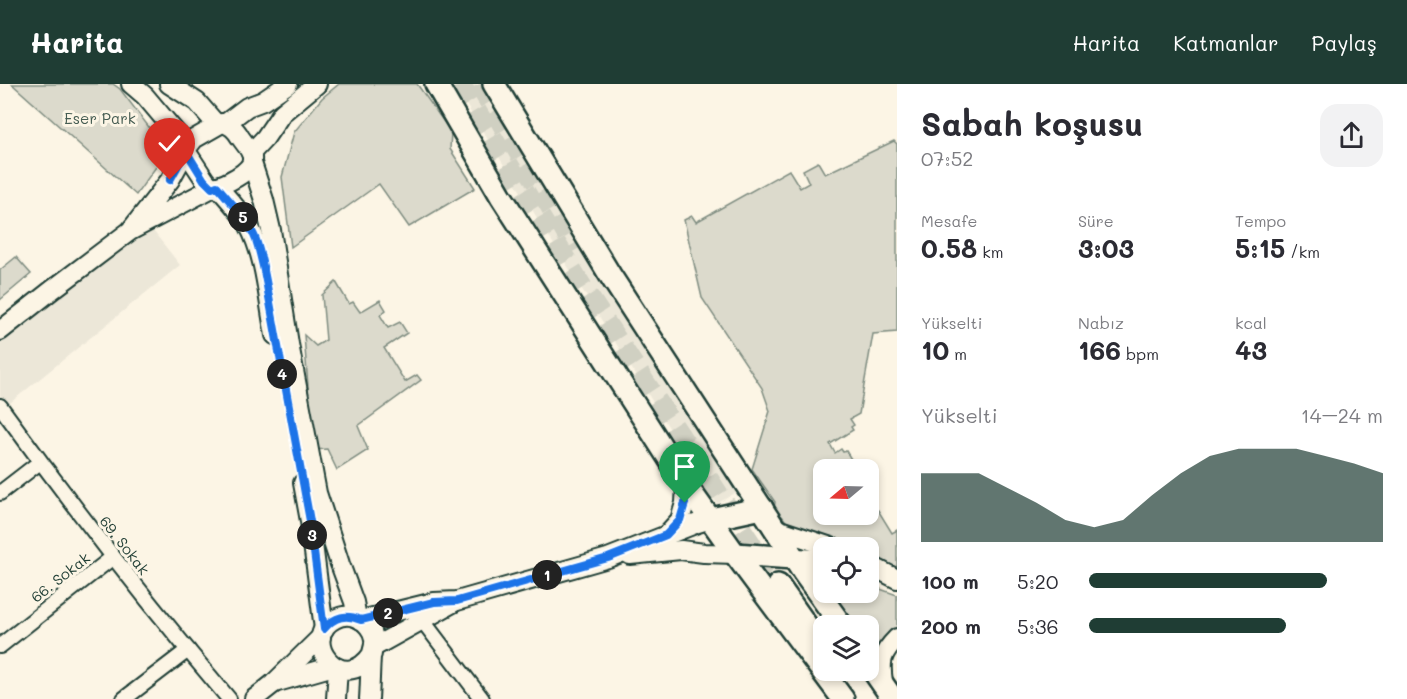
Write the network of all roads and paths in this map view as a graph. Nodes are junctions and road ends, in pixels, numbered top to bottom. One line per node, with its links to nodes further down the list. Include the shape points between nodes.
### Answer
1 (131, 84): 8 (main road)
2 (169, 84): 7 (main road)
3 (288, 84): 7 (main road)
4 (317, 84): 9 (main road, via 282,113)
5 (436, 84): 15 (main road, via 501,196)
6 (494, 84): 17 (main road, via 610,275)
7 (222, 124): 8 (main road, via 194,139); 9 (main road, via 236,131)
8 (187, 149): 10 (main road, via 204,180); 11 (main road, via 170,180)
9 (251, 158): 10 (main road, via 243,174); 30 (main road, via 271,230 316,493)
10 (215, 187): 11 (main road); 33 (main road, via 248,224 261,255 310,521)
11 (130, 231): 12 (main road)
12 (0, 332)
13 (0, 406): 14 (street, 69. Sokak)
14 (40, 462): 16 (street); 23 (street, 69. Sokak)
15 (686, 485): 18 (main road); 20 (main road, via 680,520)
16 (0, 493)
17 (762, 508): 18 (main road); 19 (main road)
18 (711, 519): 20 (main road); 22 (main road)
19 (777, 530): 21 (main road); 26 (main road)
20 (666, 535): 24 (main road)
21 (813, 541)
22 (735, 554): 24 (main road, via 681,550); 26 (main road); 49 (main road)
23 (113, 557): 35 (street, 66. Sokak); 36 (street, 69. Sokak)
24 (608, 558): 27 (main road)
25 (813, 563): 26 (main road)
26 (787, 574): 28 (main road); 29 (main road); 32 (main road)
27 (457, 601): 30 (main road, via 434,602); 31 (main road)
28 (818, 615)
29 (830, 615)
30 (359, 619): 33 (main road, via 337,618); 37 (main road, via 372,631)
31 (423, 621): 37 (main road); 48 (street)
32 (813, 627)
33 (323, 633): 38 (main road, via 323,654); 41 (main road)
34 (897, 638): 42 (main road, via 885,652 881,665)
35 (0, 645)
36 (188, 650): 43 (street); 44 (street, 69. Sokak)
37 (373, 650): 38 (main road, via 360,667); 47 (main road)
38 (336, 667): 41 (main road); 46 (main road)
39 (846, 681): 50 (main road)
40 (872, 681): 42 (main road)
41 (273, 684): 45 (main road)
42 (886, 693)
43 (124, 699)
44 (229, 699)
45 (254, 699)
46 (336, 699)
47 (369, 699)
48 (482, 699)
49 (843, 699)
50 (858, 699)

